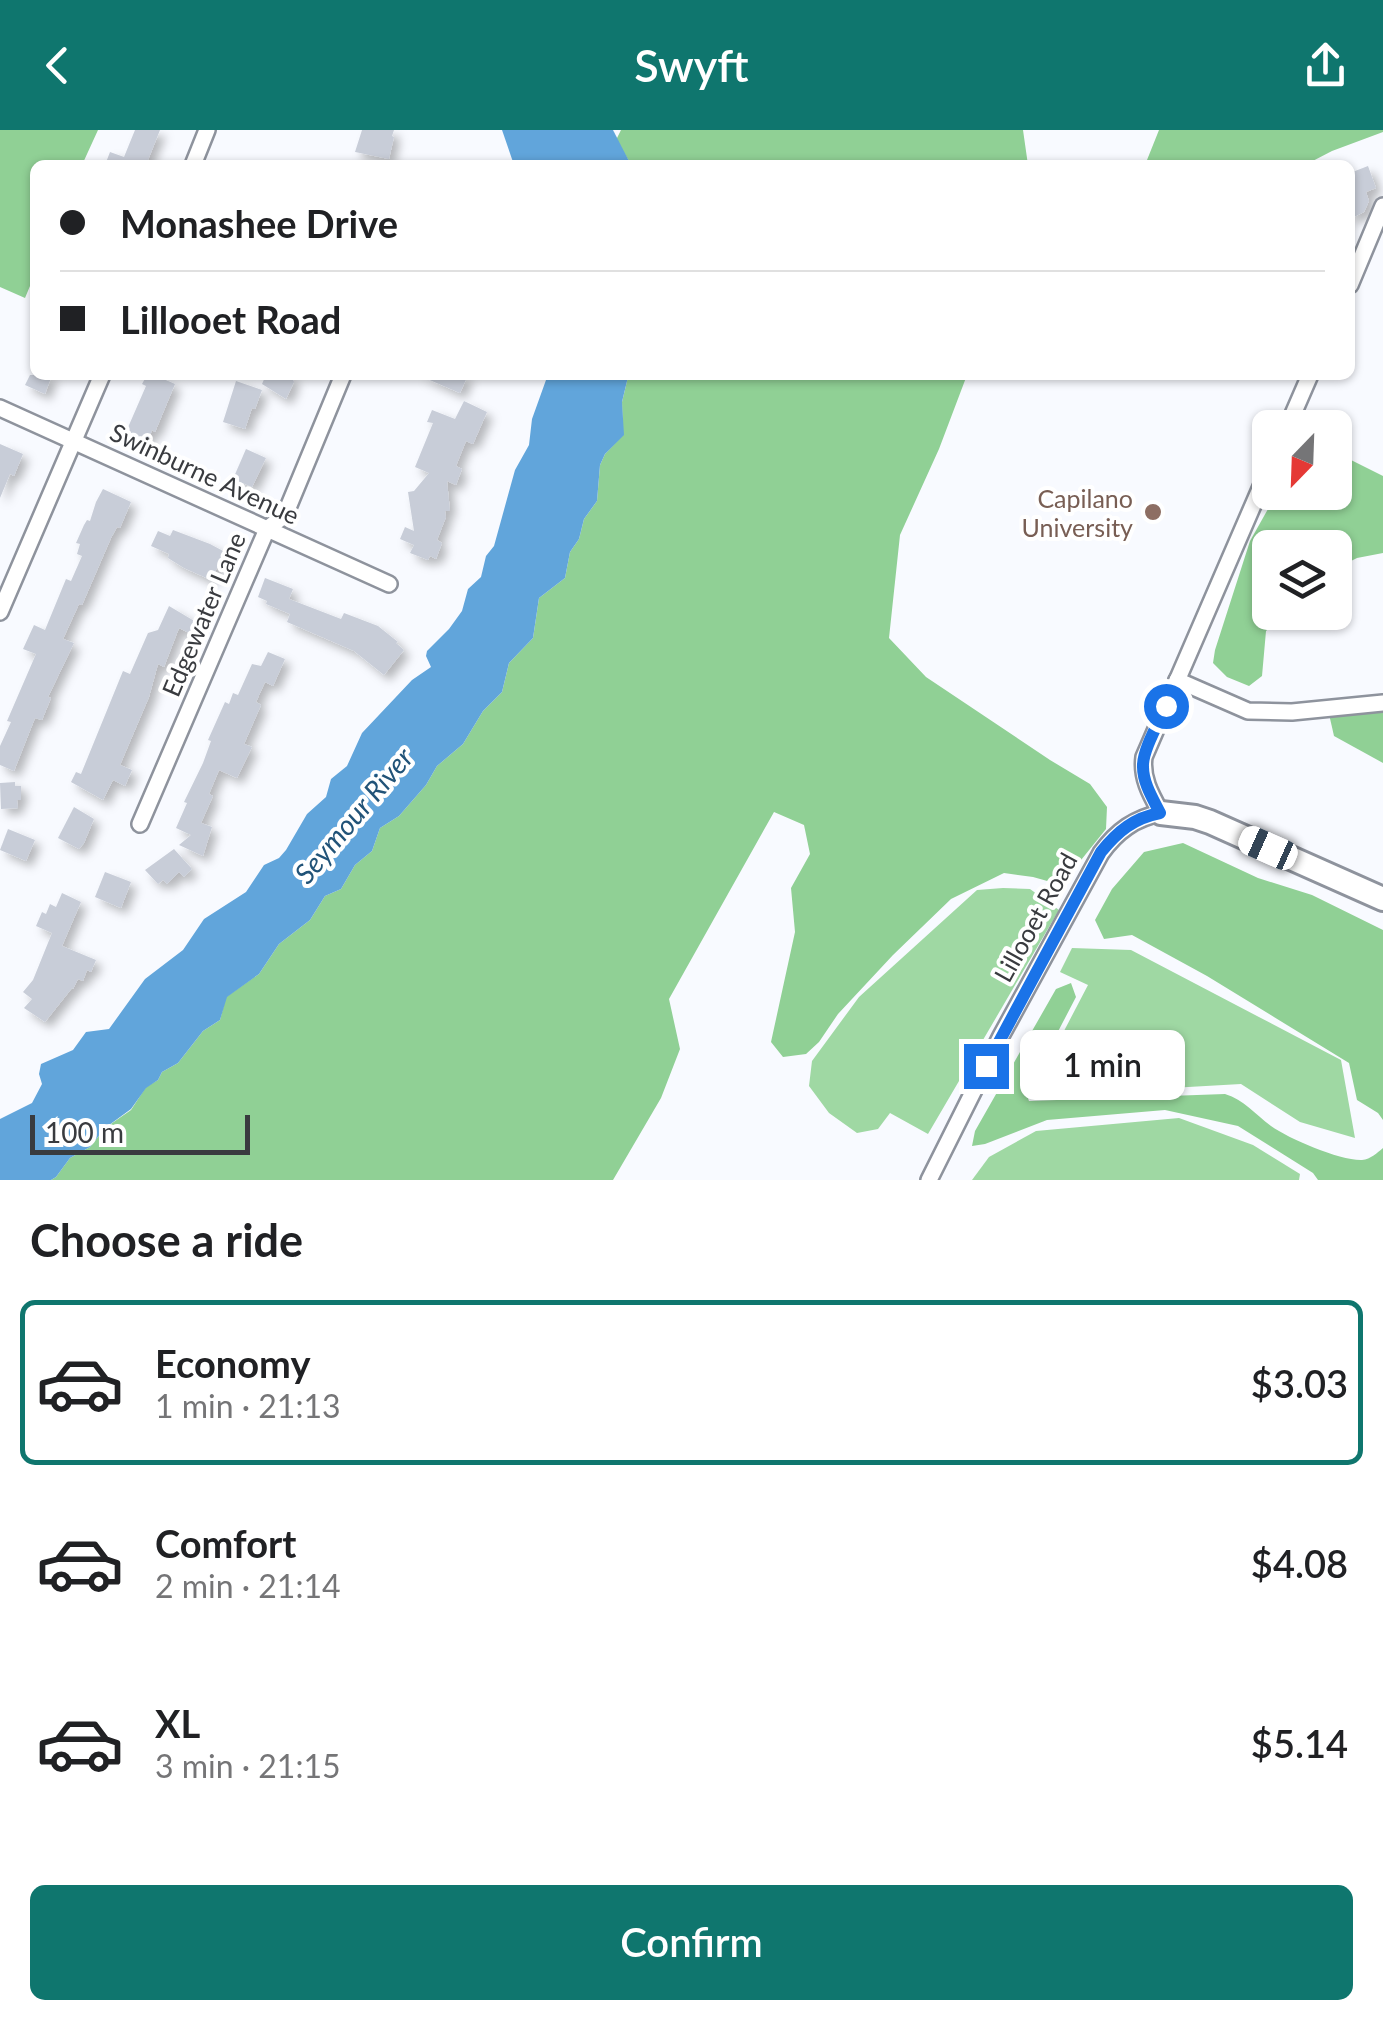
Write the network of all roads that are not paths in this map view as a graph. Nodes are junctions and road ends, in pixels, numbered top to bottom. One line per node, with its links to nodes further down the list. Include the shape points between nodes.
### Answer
1 (207, 130): 2 (street)
2 (195, 160)
3 (1383, 206): 4 (street)
4 (1355, 272)
5 (100, 380): 10 (street)
6 (341, 380): 12 (street, Edgewater Lane, via 285,515)
7 (1308, 380): 9 (street)
8 (0, 408): 10 (street, Swinburne Avenue)
9 (1295, 410)
10 (74, 440): 12 (street, Swinburne Avenue); 14 (street)
11 (1252, 507): 15 (street)
12 (267, 529): 13 (street, Swinburne Avenue); 18 (street, Edgewater Lane)
13 (389, 584)
14 (0, 612)
15 (1177, 680): 16 (street, via 1248,711); 17 (street, via 1142,767)
16 (1383, 703)
17 (1160, 813): 19 (street, via 1210,822); 20 (street, Lillooet Road, via 1142,816 1101,852)
18 (140, 824)
19 (1383, 899)
20 (929, 1180)

